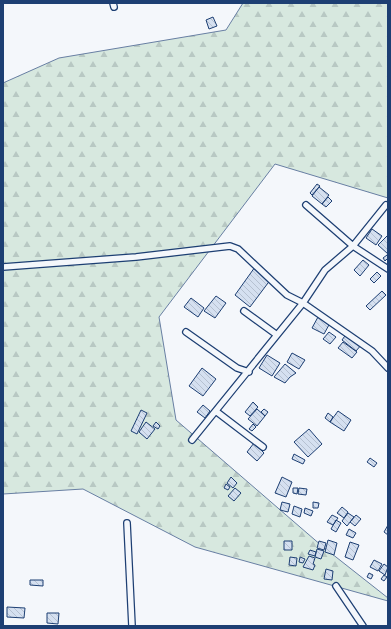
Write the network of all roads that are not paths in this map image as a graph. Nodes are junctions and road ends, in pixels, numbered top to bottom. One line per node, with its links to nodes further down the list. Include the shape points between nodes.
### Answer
1 (306, 205): 3 (street)
2 (386, 205): 3 (street)
3 (353, 246): 5 (street); 6 (street, via 325,270)
4 (3, 267): 6 (street, via 136,257 230,246 238,249 287,295)
5 (388, 269)
6 (303, 303): 9 (street); 10 (street, via 372,351)
7 (244, 311): 9 (street)
8 (186, 332): 11 (street, via 237,368)
9 (277, 336): 11 (street)
10 (388, 368)
11 (249, 372): 12 (street)
12 (217, 412): 13 (street); 14 (street)
13 (192, 440)
14 (263, 446)
15 (127, 522): 17 (street)
16 (336, 586): 18 (street)
17 (132, 626)
18 (363, 626)

